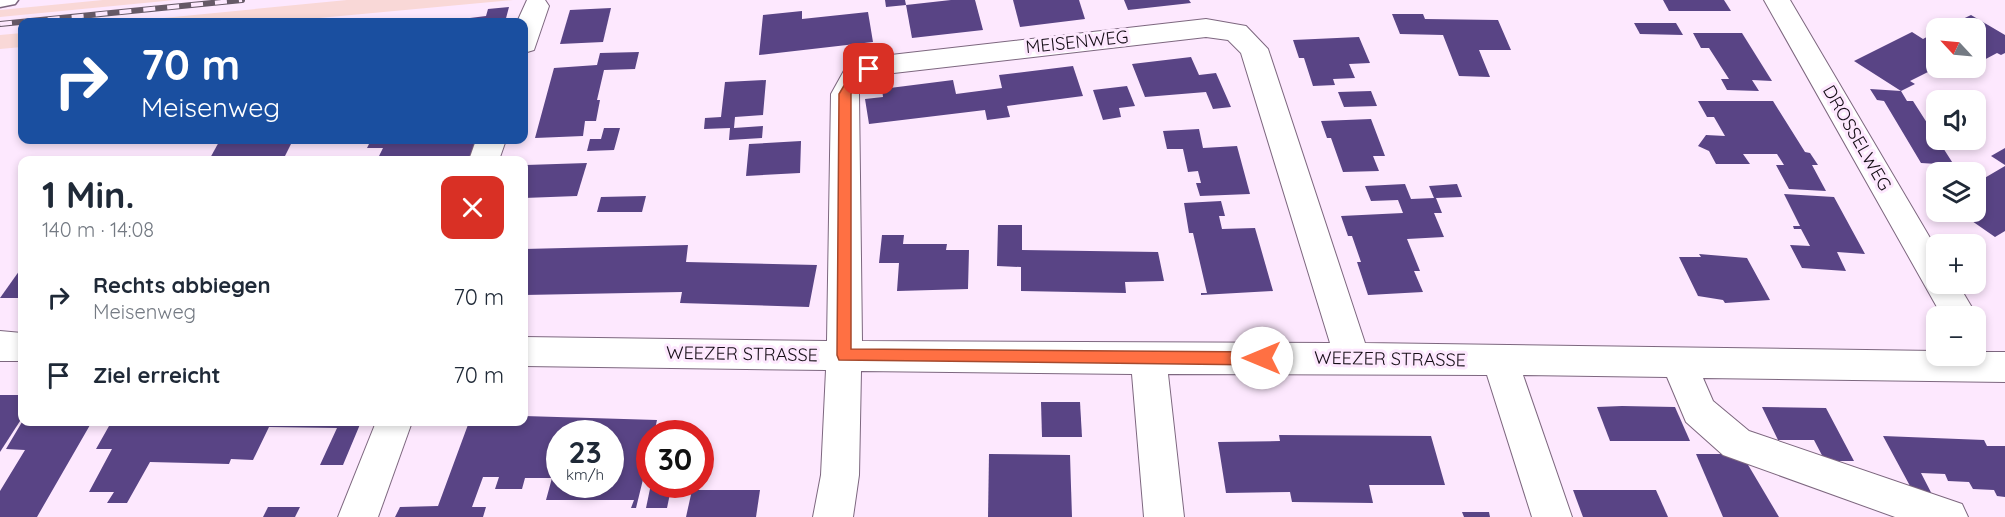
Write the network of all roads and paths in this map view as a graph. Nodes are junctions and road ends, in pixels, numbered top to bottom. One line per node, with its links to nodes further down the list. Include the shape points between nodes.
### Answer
1 (9, 0): 3 (lane)
2 (1777, 0): 6 (street, DROSSELWEG)
3 (0, 1)
4 (536, 6): 5 (street)
5 (528, 31)
6 (1926, 259)
7 (0, 346): 8 (street)
8 (18, 347)
9 (528, 352): 10 (street, WEEZER STRASSE)
10 (844, 355): 11 (street, MEISENWEG, via 845,94 856,75 882,64 1206,28 1236,32 1254,49); 12 (street, WEEZER STRASSE); 18 (street, MEISENWEG, via 840,474)
11 (1352, 358): 12 (street, WEEZER STRASSE); 14 (street, WEEZER STRASSE)
12 (1149, 359): 19 (street)
13 (1990, 359): 15 (street, WEEZER STRASSE)
14 (1500, 361): 15 (street, WEEZER STRASSE); 20 (street)
15 (1679, 363): 21 (street, via 1699,411 1736,443)
16 (392, 426): 17 (street)
17 (358, 517)
18 (833, 517)
19 (1164, 517)
20 (1552, 517)
21 (1948, 517)

